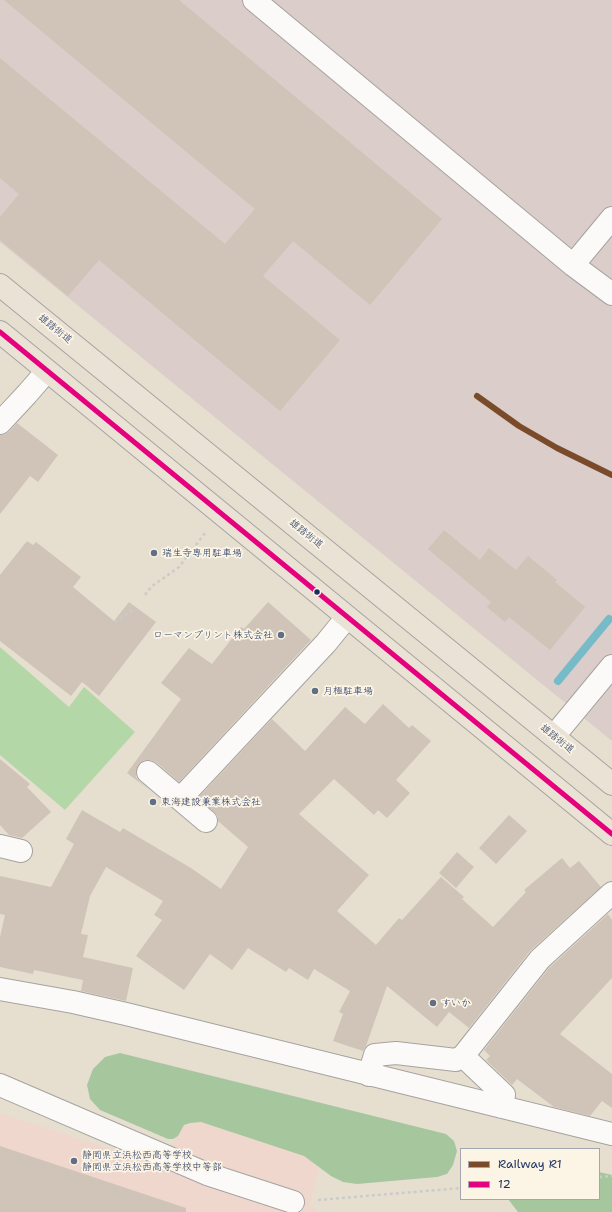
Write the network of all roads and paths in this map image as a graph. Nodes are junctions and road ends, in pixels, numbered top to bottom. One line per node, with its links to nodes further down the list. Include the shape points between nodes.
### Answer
1 (254, 0): 3 (street)
2 (612, 218): 3 (street)
3 (573, 265): 5 (street)
4 (0, 285): 15 (main road, 雄踏街道)
5 (612, 294)
6 (0, 332): 7 (main road)
7 (47, 371): 8 (street); 12 (main road)
8 (0, 423)
9 (205, 532): 10 (path, via 179,567 151,587)
10 (145, 595)
11 (134, 609): 13 (path)
12 (348, 617): 18 (street); 20 (main road)
13 (115, 622)
14 (612, 666): 15 (street)
15 (554, 736): 17 (main road, 雄踏街道)
16 (148, 772): 18 (street)
17 (612, 784)
18 (180, 799): 19 (street)
19 (206, 821)
20 (612, 834)
21 (0, 846): 22 (street)
22 (22, 851)
23 (612, 893): 25 (street, via 540,959)
24 (0, 989): 26 (street, via 126,1014)
25 (463, 1056): 26 (street, via 456,1060 396,1053 375,1055); 28 (street, via 504,1095)
26 (369, 1074): 28 (street)
27 (0, 1085): 33 (street, via 207,1174)
28 (502, 1107): 29 (street)
29 (610, 1129)
30 (612, 1176): 31 (path)
31 (600, 1177)
32 (460, 1188): 33 (path)
33 (302, 1201)

